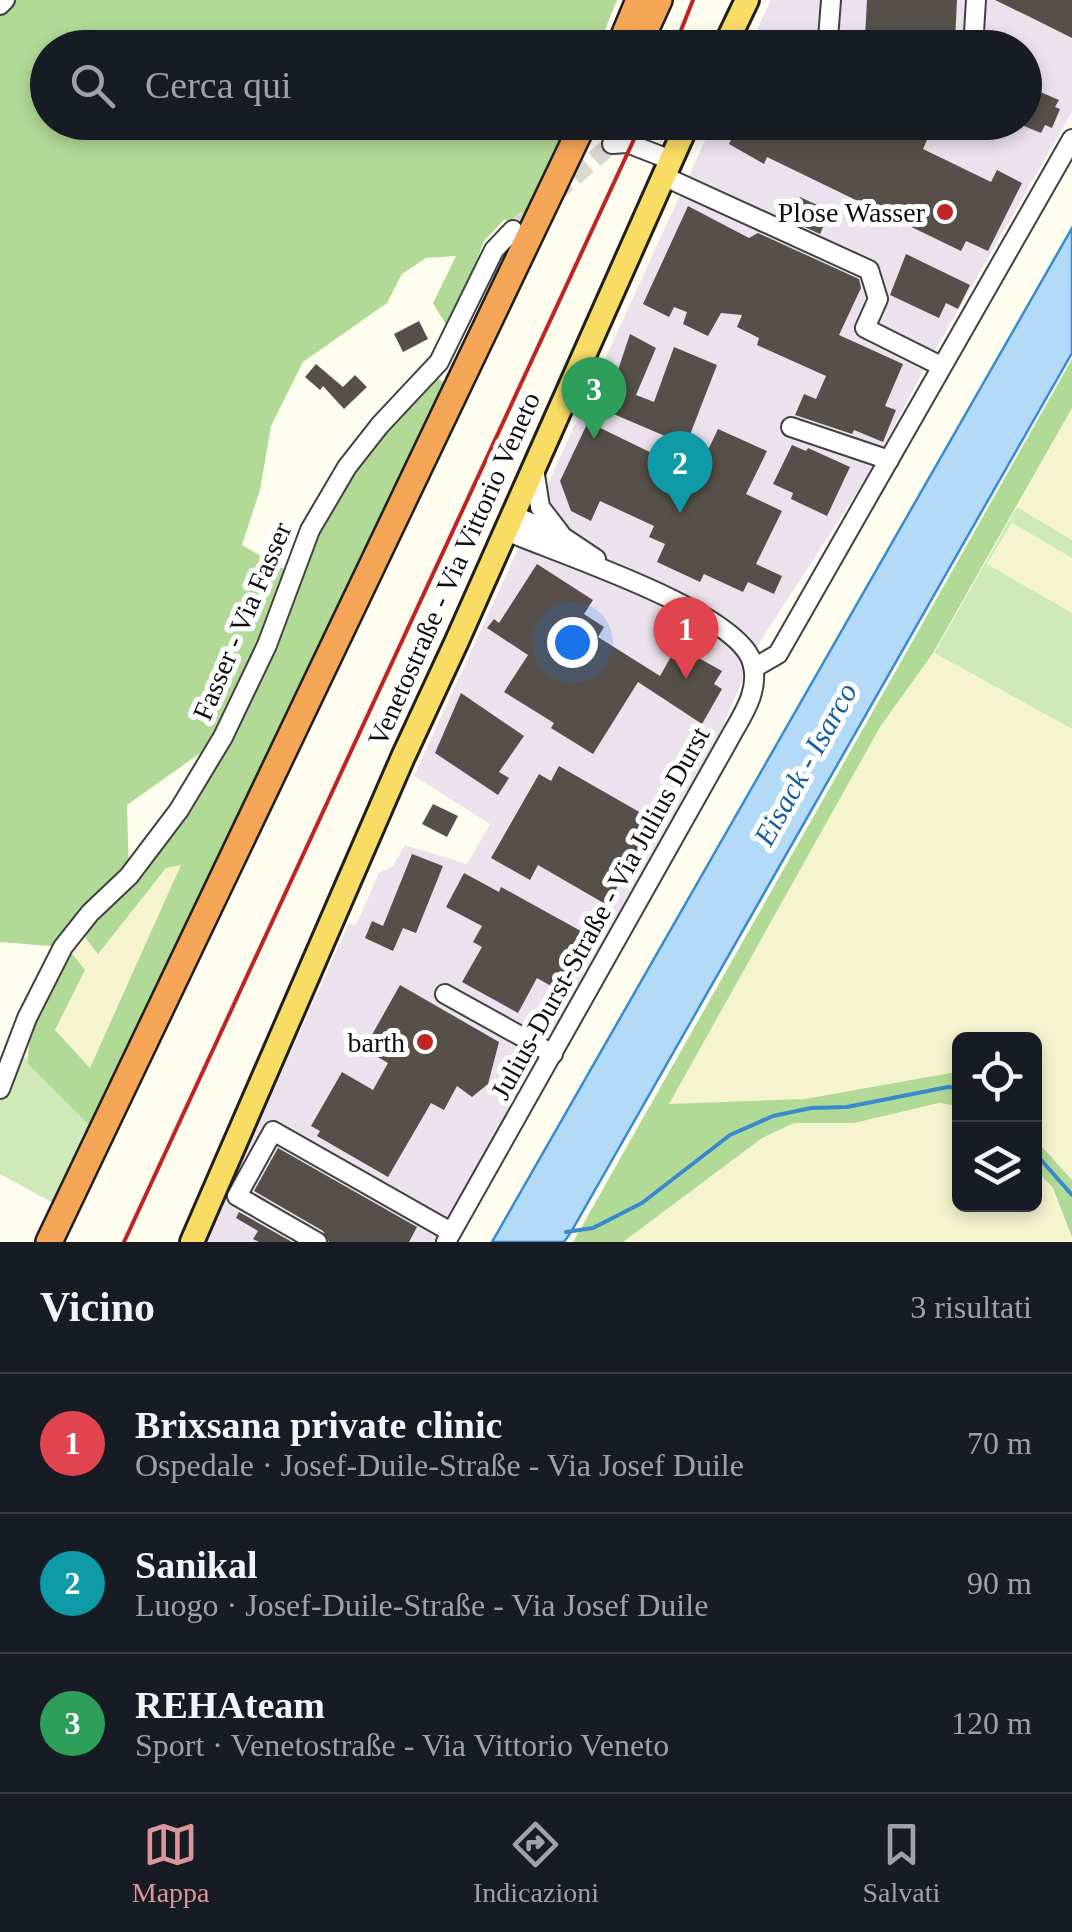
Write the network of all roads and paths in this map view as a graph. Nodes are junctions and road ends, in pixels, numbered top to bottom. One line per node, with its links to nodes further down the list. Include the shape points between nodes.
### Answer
1 (638, 0): 6 (highway)
2 (659, 0): 7 (highway)
3 (746, 0): 8 (main road)
4 (830, 0): 9 (street)
5 (976, 0): 10 (street)
6 (626, 30)
7 (645, 30)
8 (732, 30)
9 (828, 30)
10 (974, 30)
11 (1072, 139): 18 (street)
12 (575, 140): 30 (highway)
13 (603, 140): 31 (highway)
14 (621, 140): 16 (street)
15 (680, 140): 16 (main road, Venetostraße - Via Vittorio Veneto)
16 (667, 168): 18 (street, via 869,270 878,299 866,328); 21 (main road, Venetostraße - Via Vittorio Veneto)
17 (512, 230): 28 (street, Fasser - Via Fasser, via 494,250 438,362 347,467 310,530 267,645 222,737 179,810 63,948)
18 (941, 366): 20 (street)
19 (791, 426): 20 (street)
20 (888, 460): 25 (street, via 778,654)
21 (534, 468): 22 (main road, Venetostraße - Via Vittorio Veneto); 23 (street, via 540,507)
22 (510, 523): 23 (street); 24 (street, via 554,552); 32 (main road, Venetostraße - Via Vittorio Veneto)
23 (564, 537): 24 (street)
24 (617, 574): 25 (street, via 731,634)
25 (754, 668): 27 (street, Julius-Durst-Straße - Via Julius Durst, via 752,696)
26 (445, 994): 27 (street)
27 (553, 1054): 29 (street, Julius-Durst-Straße - Via Julius Durst)
28 (0, 1089)
29 (449, 1237): 33 (street, via 273,1131 236,1196)
30 (49, 1242)
31 (67, 1242)
32 (192, 1242)
33 (316, 1242)

